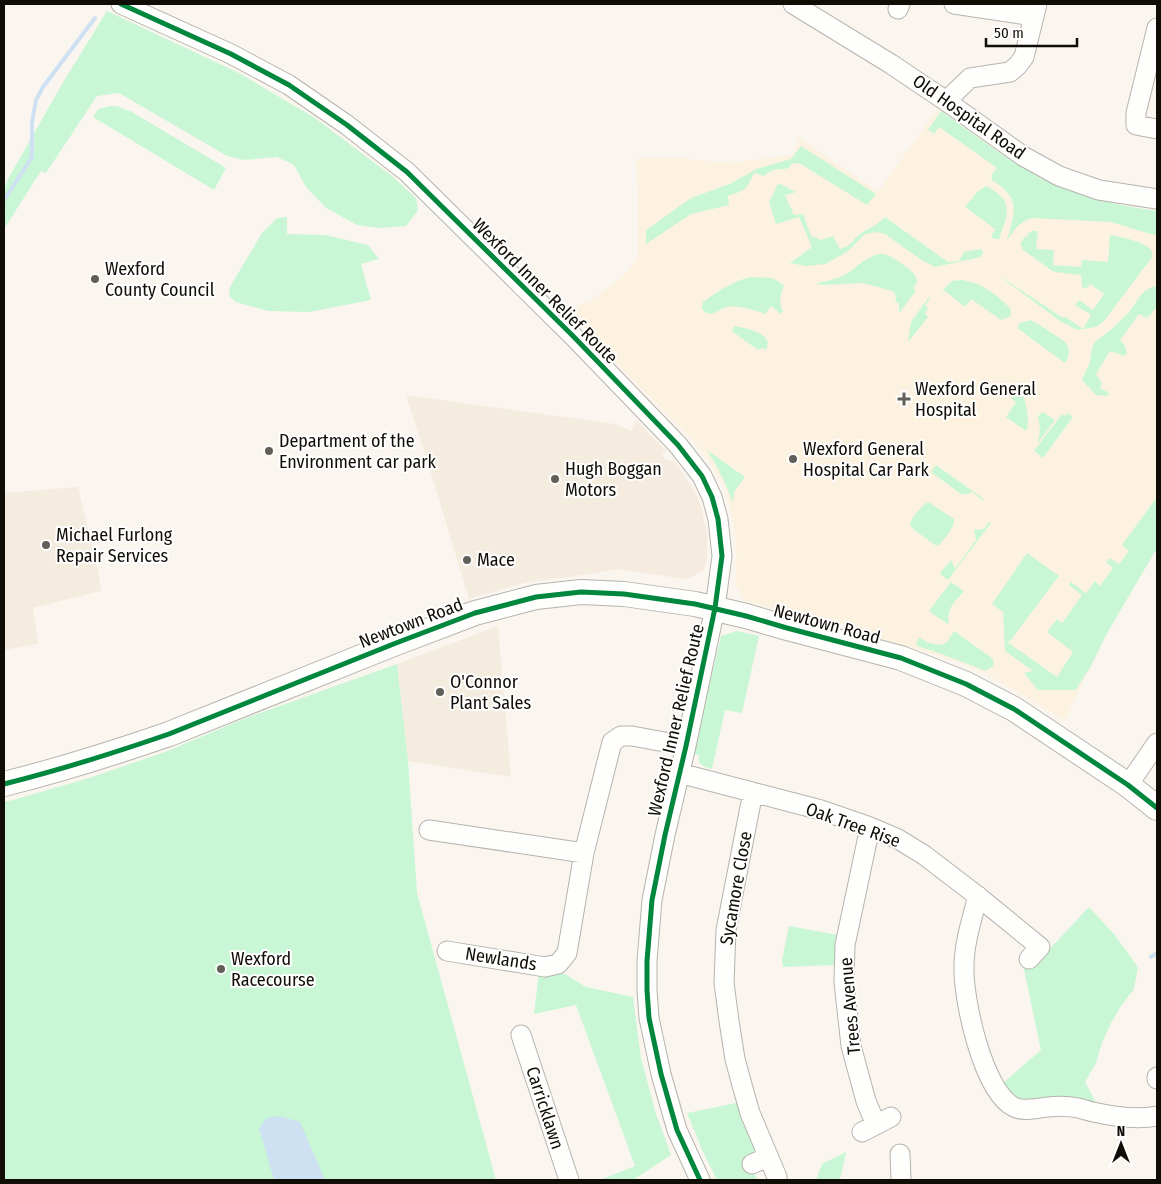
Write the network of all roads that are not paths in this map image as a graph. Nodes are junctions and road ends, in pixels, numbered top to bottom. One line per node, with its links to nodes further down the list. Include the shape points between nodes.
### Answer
1 (121, 4): 9 (street, Wexford Inner Relief Route, via 231,54 289,85 348,125 406,172 573,336 678,445 702,476 712,497 721,537 722,556)
2 (793, 4): 6 (street, Old Hospital Road)
3 (954, 4): 4 (street)
4 (1035, 10): 6 (street, via 1024,57 1018,65 1010,72 970,78)
5 (1157, 28): 7 (street, via 1136,113 1136,125)
6 (946, 101): 8 (street, Old Hospital Road, via 1023,156 1059,176 1099,190)
7 (1157, 129)
8 (1157, 199)
9 (715, 608): 11 (street, Wexford Inner Relief Route); 13 (main road, Newtown Road, via 624,594 580,592 536,597 475,613 160,737); 14 (main road, Newtown Road, via 901,658 966,684 1014,709)
10 (1157, 743): 14 (street)
11 (686, 746): 12 (street, Wexford Inner Relief Route); 19 (street, Newlands, via 632,736 621,736 612,742)
12 (679, 773): 15 (street, Oak Tree Rise); 29 (street, Wexford Inner Relief Route, via 652,900 647,990 649,1018 661,1074 677,1130)
13 (4, 784)
14 (1128, 785): 16 (main road, Newtown Road)
15 (753, 792): 17 (street, Oak Tree Rise); 27 (street, Sycamore Close, via 726,930 724,984 735,1059 760,1161)
16 (1157, 808)
17 (870, 827): 20 (street, Oak Tree Rise, via 924,855); 25 (street, Trees Avenue, via 845,945 844,982 851,1046 866,1101)
18 (429, 830): 19 (street)
19 (584, 853): 21 (street, Newlands, via 567,953 558,964 545,967)
20 (978, 896): 22 (street, Oak Tree Rise, via 1040,947); 24 (street, via 965,954 965,984 978,1047 1004,1100 1015,1108 1030,1110 1060,1106 1120,1117)
21 (447, 951)
22 (1029, 959)
23 (521, 1035): 28 (street, Carricklawn)
24 (1157, 1116)
25 (877, 1124)
26 (900, 1154): 30 (street)
27 (777, 1178)
28 (569, 1180)
29 (700, 1180)
30 (902, 1180)

